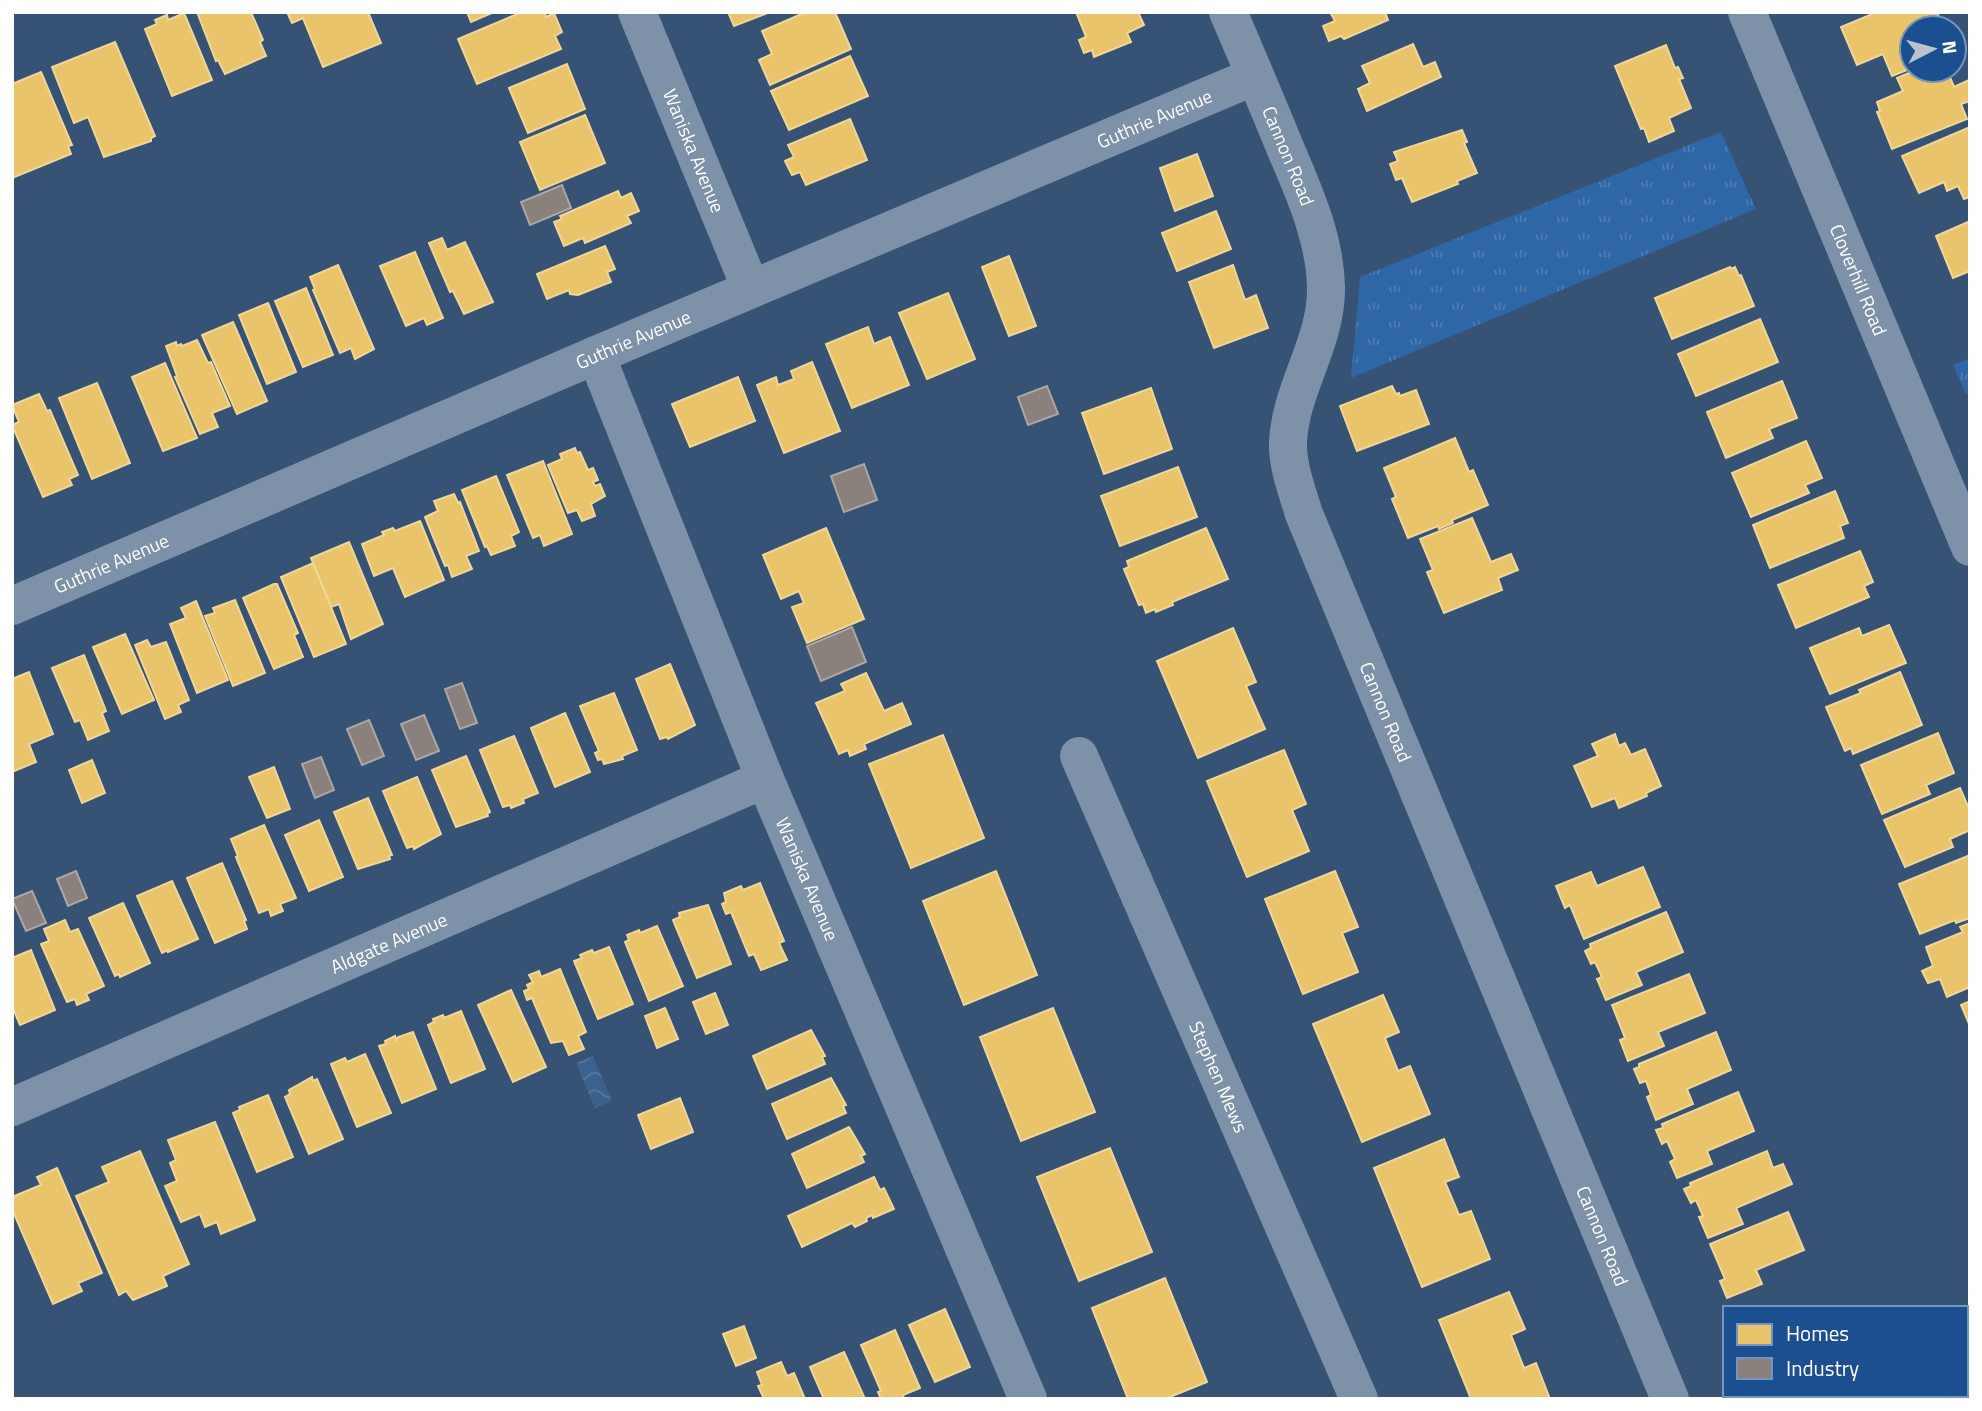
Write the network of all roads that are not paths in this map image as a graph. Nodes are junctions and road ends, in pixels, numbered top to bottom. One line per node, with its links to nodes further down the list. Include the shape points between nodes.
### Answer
1 (637, 12): 5 (street, Waniska Avenue)
2 (1228, 12): 4 (street, Cannon Road)
3 (1747, 12): 7 (street, Cloverhill Road)
4 (1255, 76): 5 (street, Guthrie Avenue); 14 (street, Cannon Road, via 1303,190 1324,265 1321,329 1294,407 1288,444 1294,484)
5 (751, 289): 6 (street, Guthrie Avenue)
6 (596, 355): 8 (street, Guthrie Avenue); 10 (street, Waniska Avenue)
7 (1970, 547)
8 (12, 606)
9 (1079, 756): 13 (street, Stephen Mews)
10 (765, 779): 11 (street, Aldgate Avenue); 12 (street, Waniska Avenue)
11 (12, 1107)
12 (1028, 1399)
13 (1359, 1399)
14 (1670, 1399)

